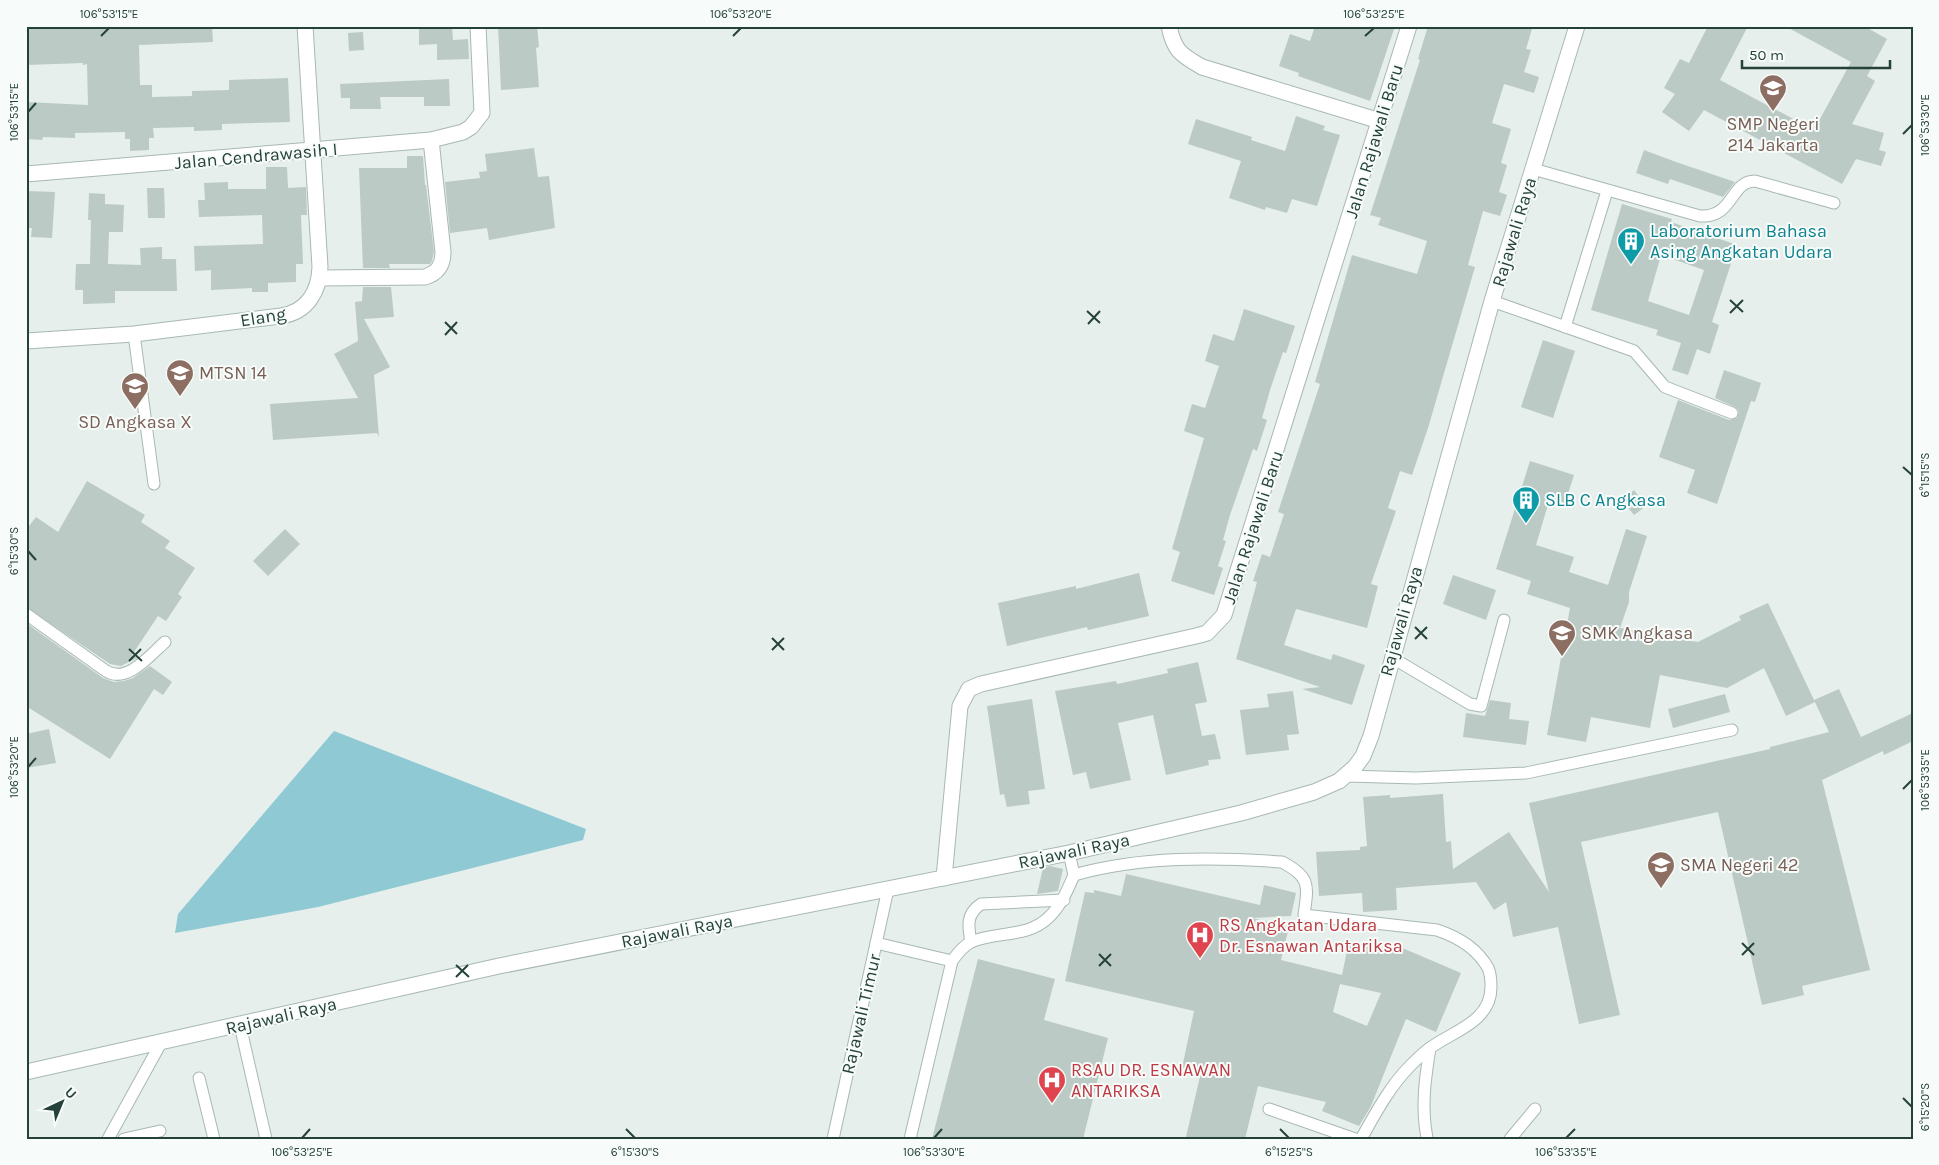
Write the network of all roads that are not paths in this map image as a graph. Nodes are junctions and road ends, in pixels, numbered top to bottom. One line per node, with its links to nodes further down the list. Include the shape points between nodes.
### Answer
1 (305, 26): 8 (street, Elang)
2 (478, 26): 7 (street, Jalan Cendrawasih I, via 482,106 479,118 463,132)
3 (1169, 26): 6 (street, via 1172,43 1178,51 1202,67)
4 (1409, 26): 6 (street, Jalan Rajawali Baru)
5 (1577, 26): 9 (street, Rajawali Raya)
6 (1380, 121): 28 (street, Jalan Rajawali Baru, via 1224,615 1207,632 1196,636 969,689 960,706)
7 (431, 140): 8 (street, Jalan Cendrawasih I); 13 (street, via 443,252 438,270 425,277)
8 (313, 151): 10 (street, Jalan Cendrawasih I); 13 (street, Elang)
9 (1533, 169): 11 (lane); 14 (street, Rajawali Raya)
10 (26, 174)
11 (1607, 191): 12 (lane, via 1708,216 1729,204 1740,186 1748,181); 15 (lane)
12 (1834, 203)
13 (320, 278): 16 (street, Elang, via 306,305 290,315)
14 (1492, 301): 15 (lane); 23 (street, Rajawali Raya)
15 (1565, 327): 18 (lane, via 1634,351 1665,386)
16 (134, 334): 17 (street, Elang); 19 (lane)
17 (26, 341)
18 (1732, 413)
19 (154, 484)
20 (26, 614): 22 (lane, via 115,675 126,674)
21 (1504, 620): 23 (lane, via 1481,706 1470,704)
22 (165, 642)
23 (1391, 657): 25 (street, Rajawali Raya, via 1367,746)
24 (1732, 730): 25 (lane, via 1526,773 1416,778)
25 (1347, 776): 26 (street, Rajawali Raya, via 1314,792 1241,813)
26 (1069, 853): 27 (lane); 28 (street, Rajawali Raya)
27 (1074, 875): 30 (lane); 36 (lane, via 1116,865 1176,860 1282,862 1305,878 1304,915 1437,930 1454,936 1466,943 1484,962 1491,978 1490,1000 1475,1020)
28 (944, 878): 29 (street, Rajawali Raya)
29 (888, 889): 32 (lane, Rajawali Timur); 34 (street, Rajawali Raya, via 500,966)
30 (1064, 900): 31 (lane, via 1048,919 1031,928); 31 (lane, via 981,904 969,918)
31 (970, 942): 33 (lane)
32 (876, 943): 33 (lane); 47 (lane, Rajawali Timur)
33 (952, 961): 48 (lane)
34 (240, 1025): 35 (street, Rajawali Raya); 46 (lane)
35 (162, 1041): 37 (street, Rajawali Raya); 43 (lane)
36 (1430, 1048): 42 (lane, via 1424,1082 1423,1116); 50 (lane, via 1409,1066 1373,1116)
37 (26, 1072)
38 (199, 1078): 45 (lane)
39 (1536, 1109): 51 (lane)
40 (1269, 1110): 49 (lane)
41 (160, 1130): 44 (lane)
42 (1427, 1138)
43 (108, 1139)
44 (124, 1139)
45 (214, 1139)
46 (266, 1139)
47 (833, 1139)
48 (910, 1139)
49 (1355, 1139)
50 (1361, 1139)
51 (1510, 1139)

